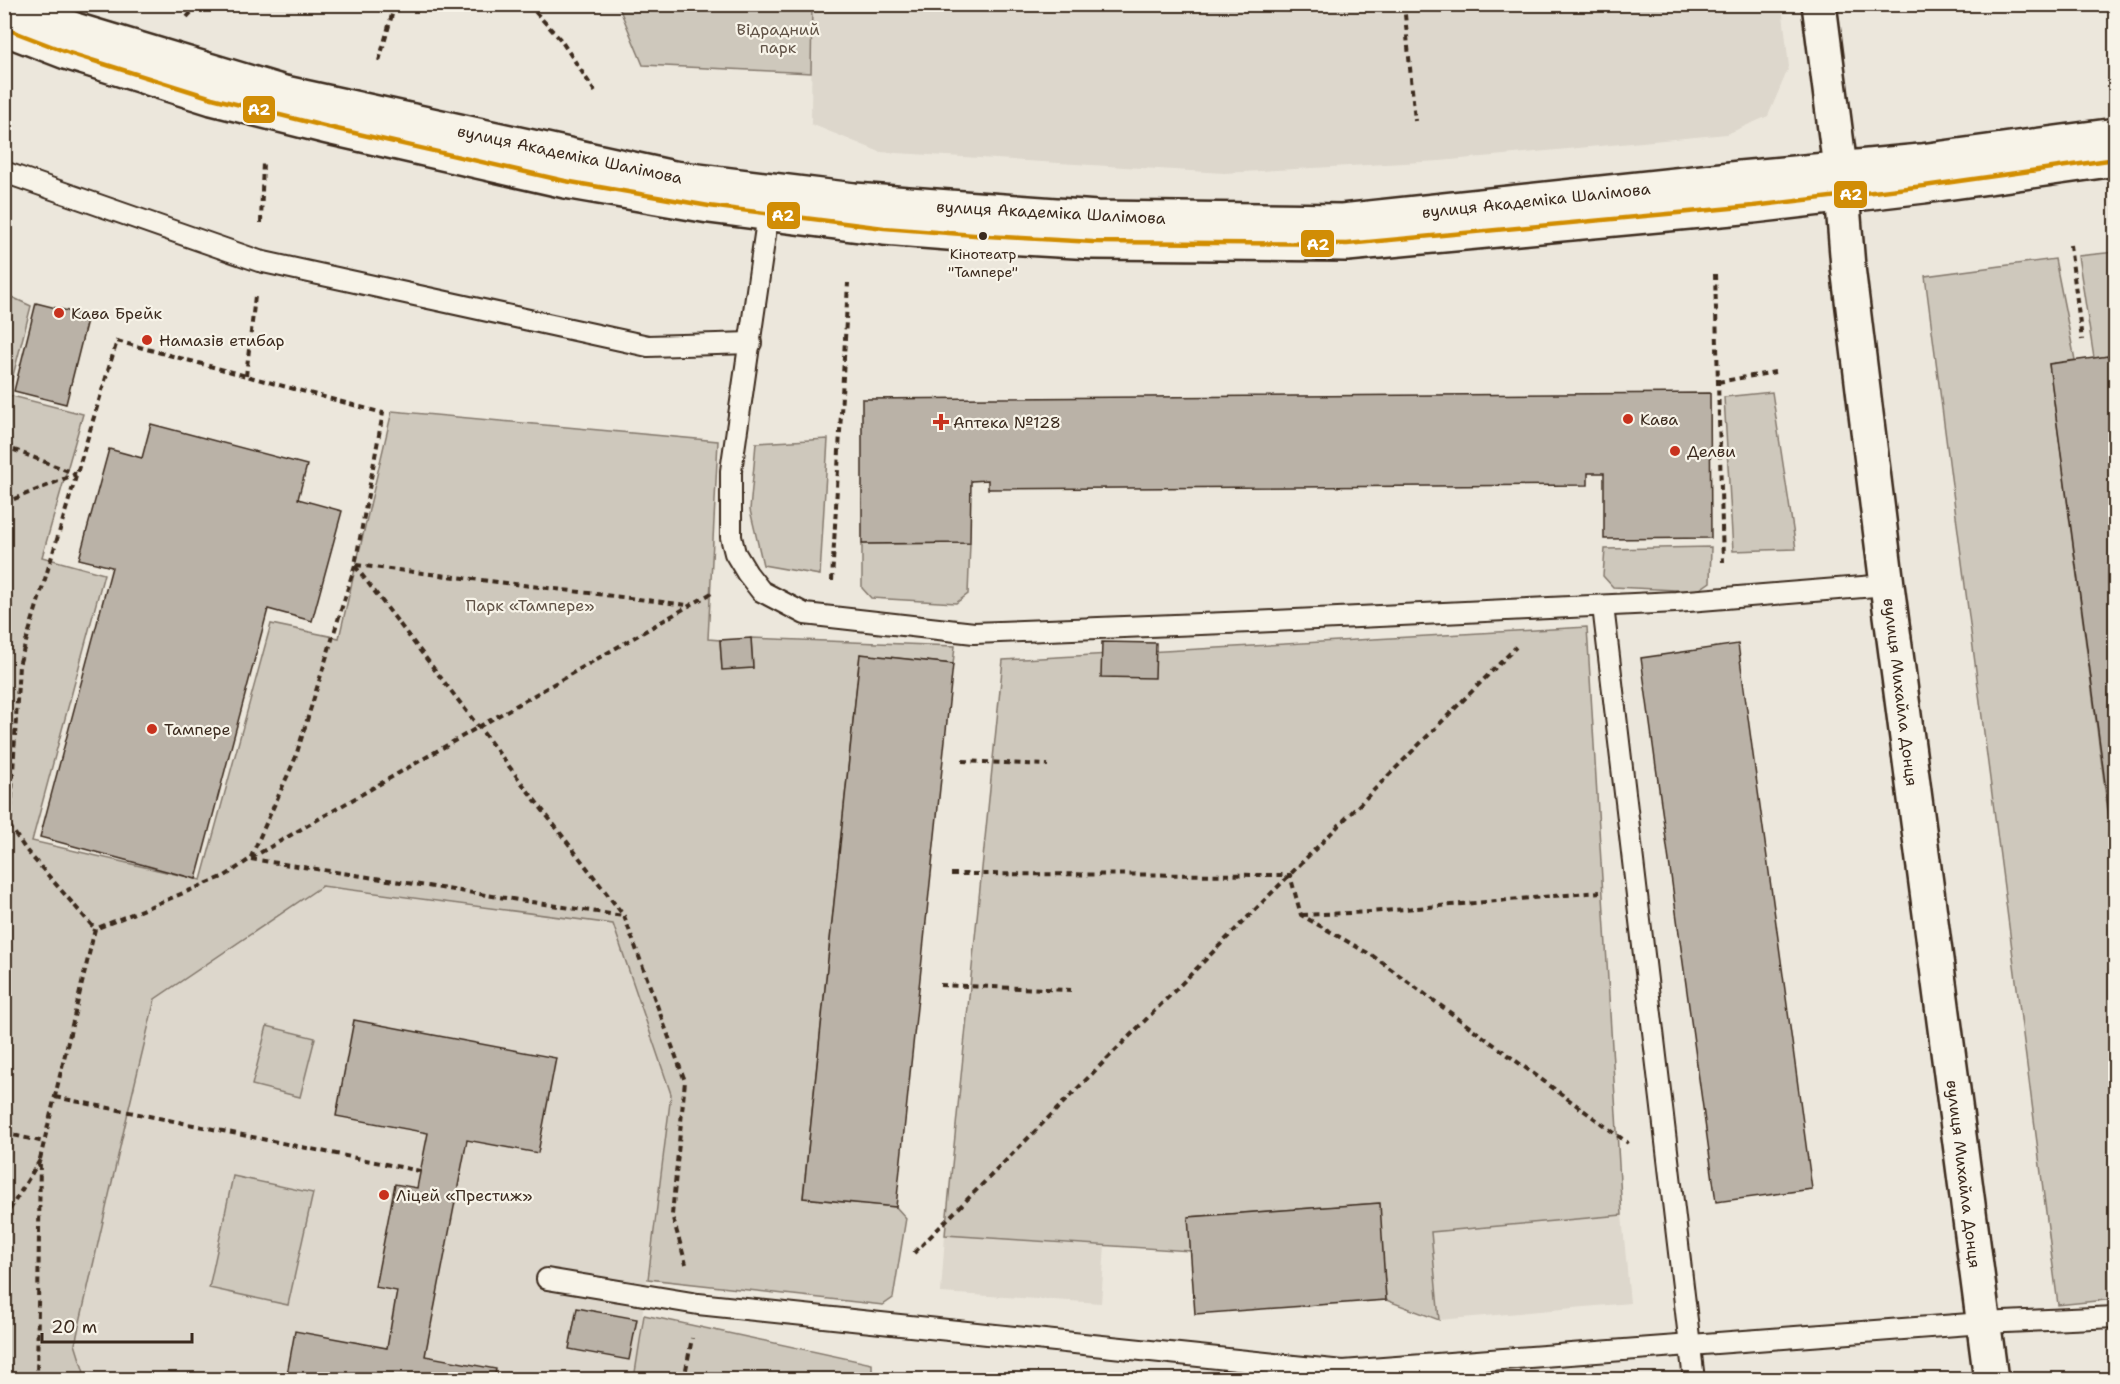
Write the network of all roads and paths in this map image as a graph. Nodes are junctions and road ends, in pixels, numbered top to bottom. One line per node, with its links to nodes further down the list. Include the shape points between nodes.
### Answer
1 (7, 4): 15 (street, вулиця Академіка Шалімова, via 75,30 281,92 674,177 854,200 1097,218 1342,221)
2 (200, 4): 7 (path)
3 (395, 4): 9 (path)
4 (528, 4): 10 (path, via 560,39)
5 (1404, 4): 11 (path)
6 (1819, 4): 15 (street, вулиця Михайла Донця)
7 (187, 17)
8 (4, 28): 16 (street, вулиця Академіка Шалімова, via 212,98 328,127 565,181)
9 (379, 61)
10 (596, 93)
11 (1415, 121)
12 (2115, 135): 15 (street, вулиця Академіка Шалімова, via 1921,161)
13 (2115, 159): 15 (street, вулиця Академіка Шалімова, via 1924,186)
14 (4, 172): 21 (lane, via 259,261 648,346)
15 (1841, 181): 16 (street, вулиця Академіка Шалімова, via 1753,206 1347,244 1093,242 884,228); 29 (street, вулиця Михайла Донця)
16 (768, 214): 21 (lane)
17 (2070, 245): 20 (path)
18 (1715, 274): 23 (path)
19 (848, 283): 34 (path)
20 (2082, 340)
21 (751, 343): 28 (lane, via 731,471 731,537)
22 (1775, 372): 23 (path)
23 (1718, 382): 30 (path)
24 (4, 446): 25 (path)
25 (77, 474): 26 (path); 27 (path, via 117,341 383,413); 39 (path, via 19,665)
26 (4, 503)
27 (355, 565): 31 (path); 35 (path); 40 (path, via 295,759)
28 (747, 573): 31 (path); 34 (lane, via 760,591 805,614)
29 (1887, 585): 30 (lane); 60 (street, вулиця Михайла Донця)
30 (1724, 599): 32 (lane)
31 (689, 605): 35 (path)
32 (1603, 606): 33 (lane); 43 (lane)
33 (1555, 608): 34 (lane, via 974,633); 42 (path)
34 (830, 617)
35 (478, 726): 40 (path); 45 (path)
36 (962, 761): 37 (path)
37 (1048, 765)
38 (4, 817): 39 (path)
39 (10, 826): 46 (path)
40 (250, 859): 45 (path); 46 (path, via 225,876)
41 (951, 874): 42 (path)
42 (1290, 875): 44 (path); 56 (path)
43 (1636, 889): 44 (path); 54 (lane)
44 (1301, 915): 54 (path, via 1373,956)
45 (624, 916): 58 (path, via 685,1081 672,1215)
46 (95, 929): 49 (path)
47 (940, 985): 48 (path)
48 (1071, 990)
49 (55, 1097): 51 (path); 53 (path)
50 (4, 1133): 51 (path)
51 (44, 1142): 52 (path)
52 (40, 1159): 55 (path); 62 (path)
53 (420, 1171)
54 (1670, 1175): 61 (lane)
55 (4, 1219)
56 (914, 1253)
57 (547, 1279): 58 (lane)
58 (698, 1305): 61 (lane, via 1343,1371)
59 (2115, 1317): 60 (lane)
60 (1983, 1323): 61 (lane); 64 (street, вулиця Михайла Донця)
61 (1690, 1345): 63 (lane)
62 (37, 1380)
63 (1695, 1380)
64 (1991, 1380)

